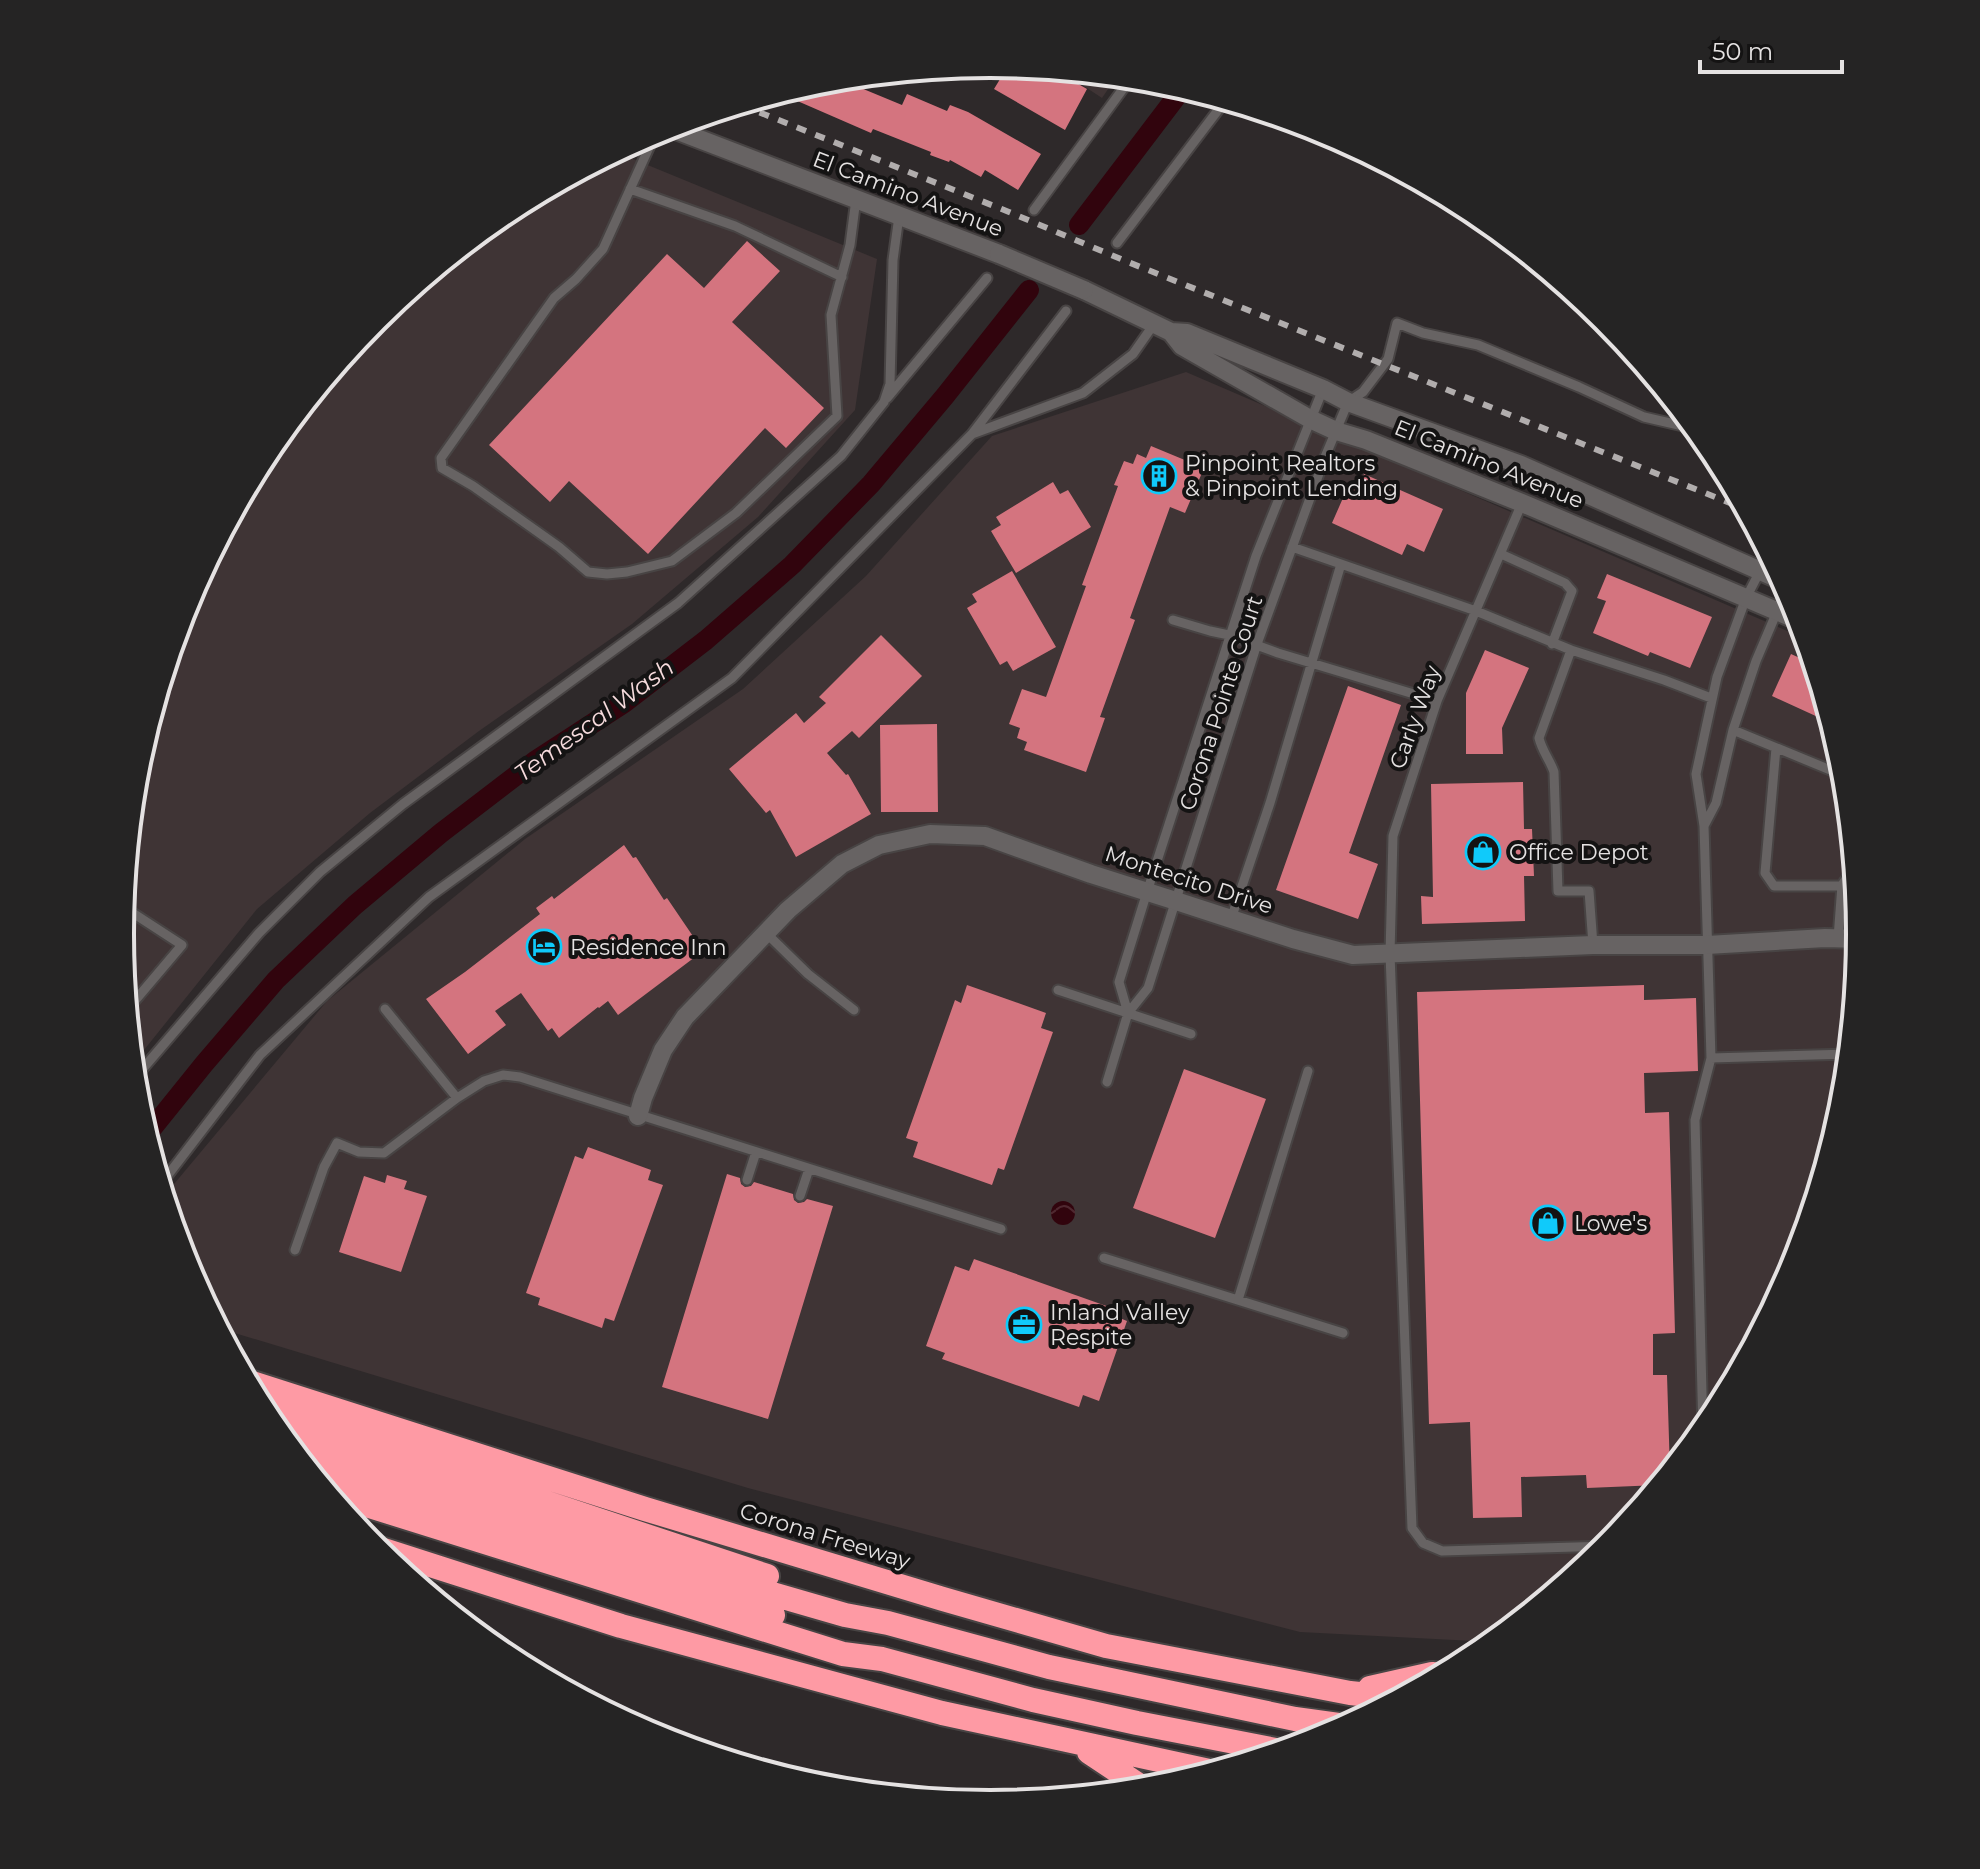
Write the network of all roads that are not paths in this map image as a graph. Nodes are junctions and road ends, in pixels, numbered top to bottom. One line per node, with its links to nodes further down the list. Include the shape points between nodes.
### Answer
1 (1123, 88): 7 (lane)
2 (1219, 109): 9 (lane)
3 (686, 134): 6 (street, El Camino Avenue)
4 (649, 149): 5 (lane)
5 (630, 189): 10 (lane, via 735,226); 10 (lane, via 603,249 554,298 441,458 442,468 588,572 627,572 672,561 736,513 837,416 831,315)
6 (856, 199): 8 (street, El Camino Avenue); 10 (lane)
7 (1034, 210)
8 (899, 216): 13 (street, El Camino Avenue, bridge, via 1084,290); 15 (lane, via 890,384)
9 (1117, 243)
10 (842, 277)
11 (987, 278): 15 (lane)
12 (1066, 311): 20 (lane)
13 (1163, 328): 14 (street, El Camino Avenue); 17 (street, El Camino Avenue, via 1182,346); 20 (lane, via 1083,393)
14 (1323, 389): 16 (street, El Camino Avenue); 17 (lane, Corona Pointe Court)
15 (884, 402): 65 (lane, via 841,456 678,603 403,804 320,872 259,933)
16 (1348, 402): 18 (lane, via 1363,392 1388,359 1397,323 1478,345 1644,417); 19 (lane, Corona Pointe Court); 25 (street, El Camino Avenue, via 1521,465)
17 (1310, 419): 19 (street, El Camino Avenue); 33 (lane, Corona Pointe Court)
18 (1678, 425)
19 (1336, 431): 21 (street, El Camino Avenue); 22 (lane, Corona Pointe Court)
20 (972, 434): 72 (lane, via 732,678 429,897 260,1055)
21 (1522, 503): 23 (lane, Carly Way); 27 (street, El Camino Avenue)
22 (1292, 547): 24 (lane); 34 (lane, Corona Pointe Court)
23 (1501, 554): 29 (lane, Carly Way); 35 (lane, via 1572,591)
24 (1341, 564): 29 (lane); 37 (lane)
25 (1760, 571): 26 (street, El Camino Avenue); 27 (lane)
26 (1766, 574)
27 (1746, 598): 30 (street, El Camino Avenue); 38 (lane)
28 (1780, 604): 30 (lane)
29 (1476, 611): 35 (lane); 39 (lane, Carly Way)
30 (1777, 611): 31 (street, El Camino Avenue); 40 (lane)
31 (1784, 614)
32 (1173, 620): 33 (lane)
33 (1229, 635): 34 (lane); 47 (lane, Corona Pointe Court)
34 (1257, 644): 37 (lane); 48 (lane, Corona Pointe Court)
35 (1552, 644): 36 (lane)
36 (1571, 650): 38 (lane); 54 (lane, via 1539,738 1554,772 1558,891 1589,891)
37 (1313, 664): 39 (lane); 50 (lane)
38 (1711, 698): 43 (lane, via 1696,774)
39 (1437, 701): 56 (lane, Carly Way, via 1393,836)
40 (1733, 730): 41 (lane); 43 (lane, via 1716,803)
41 (1776, 748): 42 (lane); 45 (lane, via 1765,873 1774,886)
42 (1831, 770)
43 (1704, 826): 55 (lane)
44 (1845, 880): 45 (lane)
45 (1842, 885): 46 (lane); 52 (lane)
46 (1845, 885)
47 (1147, 892): 48 (street, Montecito Drive); 51 (street, Montecito Drive, via 985,836 930,834 879,845 842,864); 61 (lane, Corona Pointe Court, via 1119,982)
48 (1176, 901): 50 (street, Montecito Drive); 61 (lane, Corona Pointe Court, via 1148,988)
49 (134, 914): 58 (lane, via 182,945)
50 (1231, 919): 56 (street, Montecito Drive, via 1353,955)
51 (765, 932): 60 (lane); 69 (street, Montecito Drive, via 685,1017 663,1050)
52 (1838, 938): 53 (street, Montecito Drive); 55 (street, Montecito Drive)
53 (1846, 938)
54 (1593, 945): 55 (street, Montecito Drive); 56 (street, Montecito Drive)
55 (1707, 945): 64 (lane)
56 (1390, 954): 86 (lane, Carly Way, via 1412,1528 1423,1543 1442,1551)
57 (1058, 990): 61 (lane)
58 (136, 999)
59 (385, 1009): 68 (lane)
60 (854, 1010)
61 (1128, 1013): 62 (lane); 67 (lane)
62 (1191, 1034)
63 (1838, 1054): 64 (lane)
64 (1711, 1058): 81 (lane, via 1695,1120)
65 (144, 1067)
66 (1308, 1071): 78 (lane)
67 (1107, 1082)
68 (457, 1098): 69 (lane, via 503,1075); 76 (lane, via 384,1153 359,1152 337,1143)
69 (638, 1116): 70 (lane)
70 (756, 1152): 71 (lane); 73 (lane)
71 (809, 1169): 74 (lane); 75 (lane)
72 (168, 1174)
73 (747, 1180)
74 (800, 1196)
75 (1001, 1229)
76 (295, 1250)
77 (1104, 1258): 78 (lane)
78 (1238, 1300): 79 (lane)
79 (1343, 1333)
80 (263, 1386): 91 (highway, Corona Freeway, via 645,1509 1106,1646)
81 (1702, 1409)
82 (281, 1415): 88 (highway, via 850,1603)
83 (301, 1442): 88 (highway, via 713,1577)
84 (322, 1471): 89 (highway, via 846,1639)
85 (346, 1498): 89 (highway, via 843,1654)
86 (1589, 1547)
87 (401, 1556): 94 (highway, via 621,1626 942,1713)
88 (888, 1623): 93 (highway, via 1049,1667)
89 (882, 1659): 95 (highway, via 1033,1700)
90 (1414, 1678): 91 (highway)
91 (1350, 1693): 92 (highway, Corona Freeway)
92 (1381, 1696)
93 (1325, 1723)
94 (1077, 1743): 96 (highway); 97 (highway)
95 (1261, 1747)
96 (1191, 1767)
97 (1130, 1779)

